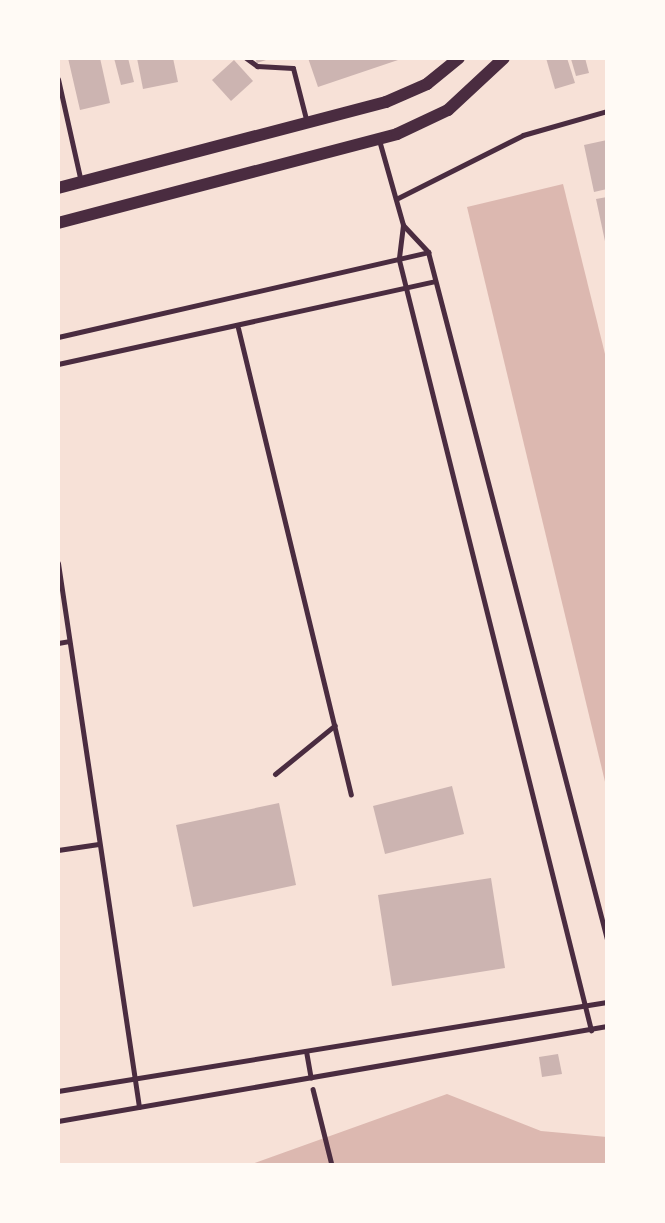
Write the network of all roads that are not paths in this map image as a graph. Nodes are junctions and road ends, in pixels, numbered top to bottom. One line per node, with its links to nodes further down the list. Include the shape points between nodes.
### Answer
1 (246, 58): 7 (lane, via 257,66 293,68)
2 (459, 58): 7 (street, via 427,84)
3 (504, 58): 8 (street, via 448,110)
4 (58, 79): 5 (lane)
5 (61, 107): 9 (lane)
6 (607, 111): 11 (lane, via 523,135)
7 (307, 123): 9 (street)
8 (378, 139): 11 (lane); 12 (street)
9 (81, 182): 10 (street)
10 (58, 188)
11 (396, 199): 13 (lane)
12 (58, 223)
13 (403, 225): 14 (lane); 15 (lane)
14 (428, 252): 15 (lane); 16 (lane)
15 (399, 260): 17 (lane); 19 (lane)
16 (435, 281): 17 (lane); 29 (lane)
17 (406, 288): 18 (lane); 31 (lane)
18 (237, 328): 20 (lane); 24 (lane)
19 (58, 337)
20 (58, 364)
21 (58, 563): 22 (lane)
22 (69, 641): 23 (lane); 27 (lane)
23 (58, 643)
24 (335, 725): 25 (lane); 26 (lane)
25 (275, 774)
26 (351, 794)
27 (99, 844): 28 (lane); 36 (lane)
28 (58, 850)
29 (607, 939)
30 (607, 1002): 31 (lane)
31 (585, 1005): 33 (lane); 34 (lane)
32 (607, 1026): 33 (lane)
33 (592, 1030): 35 (lane)
34 (306, 1051): 35 (lane); 36 (lane)
35 (311, 1078): 38 (lane)
36 (135, 1079): 37 (lane); 38 (lane)
37 (58, 1091)
38 (139, 1107): 39 (lane)
39 (58, 1121)

